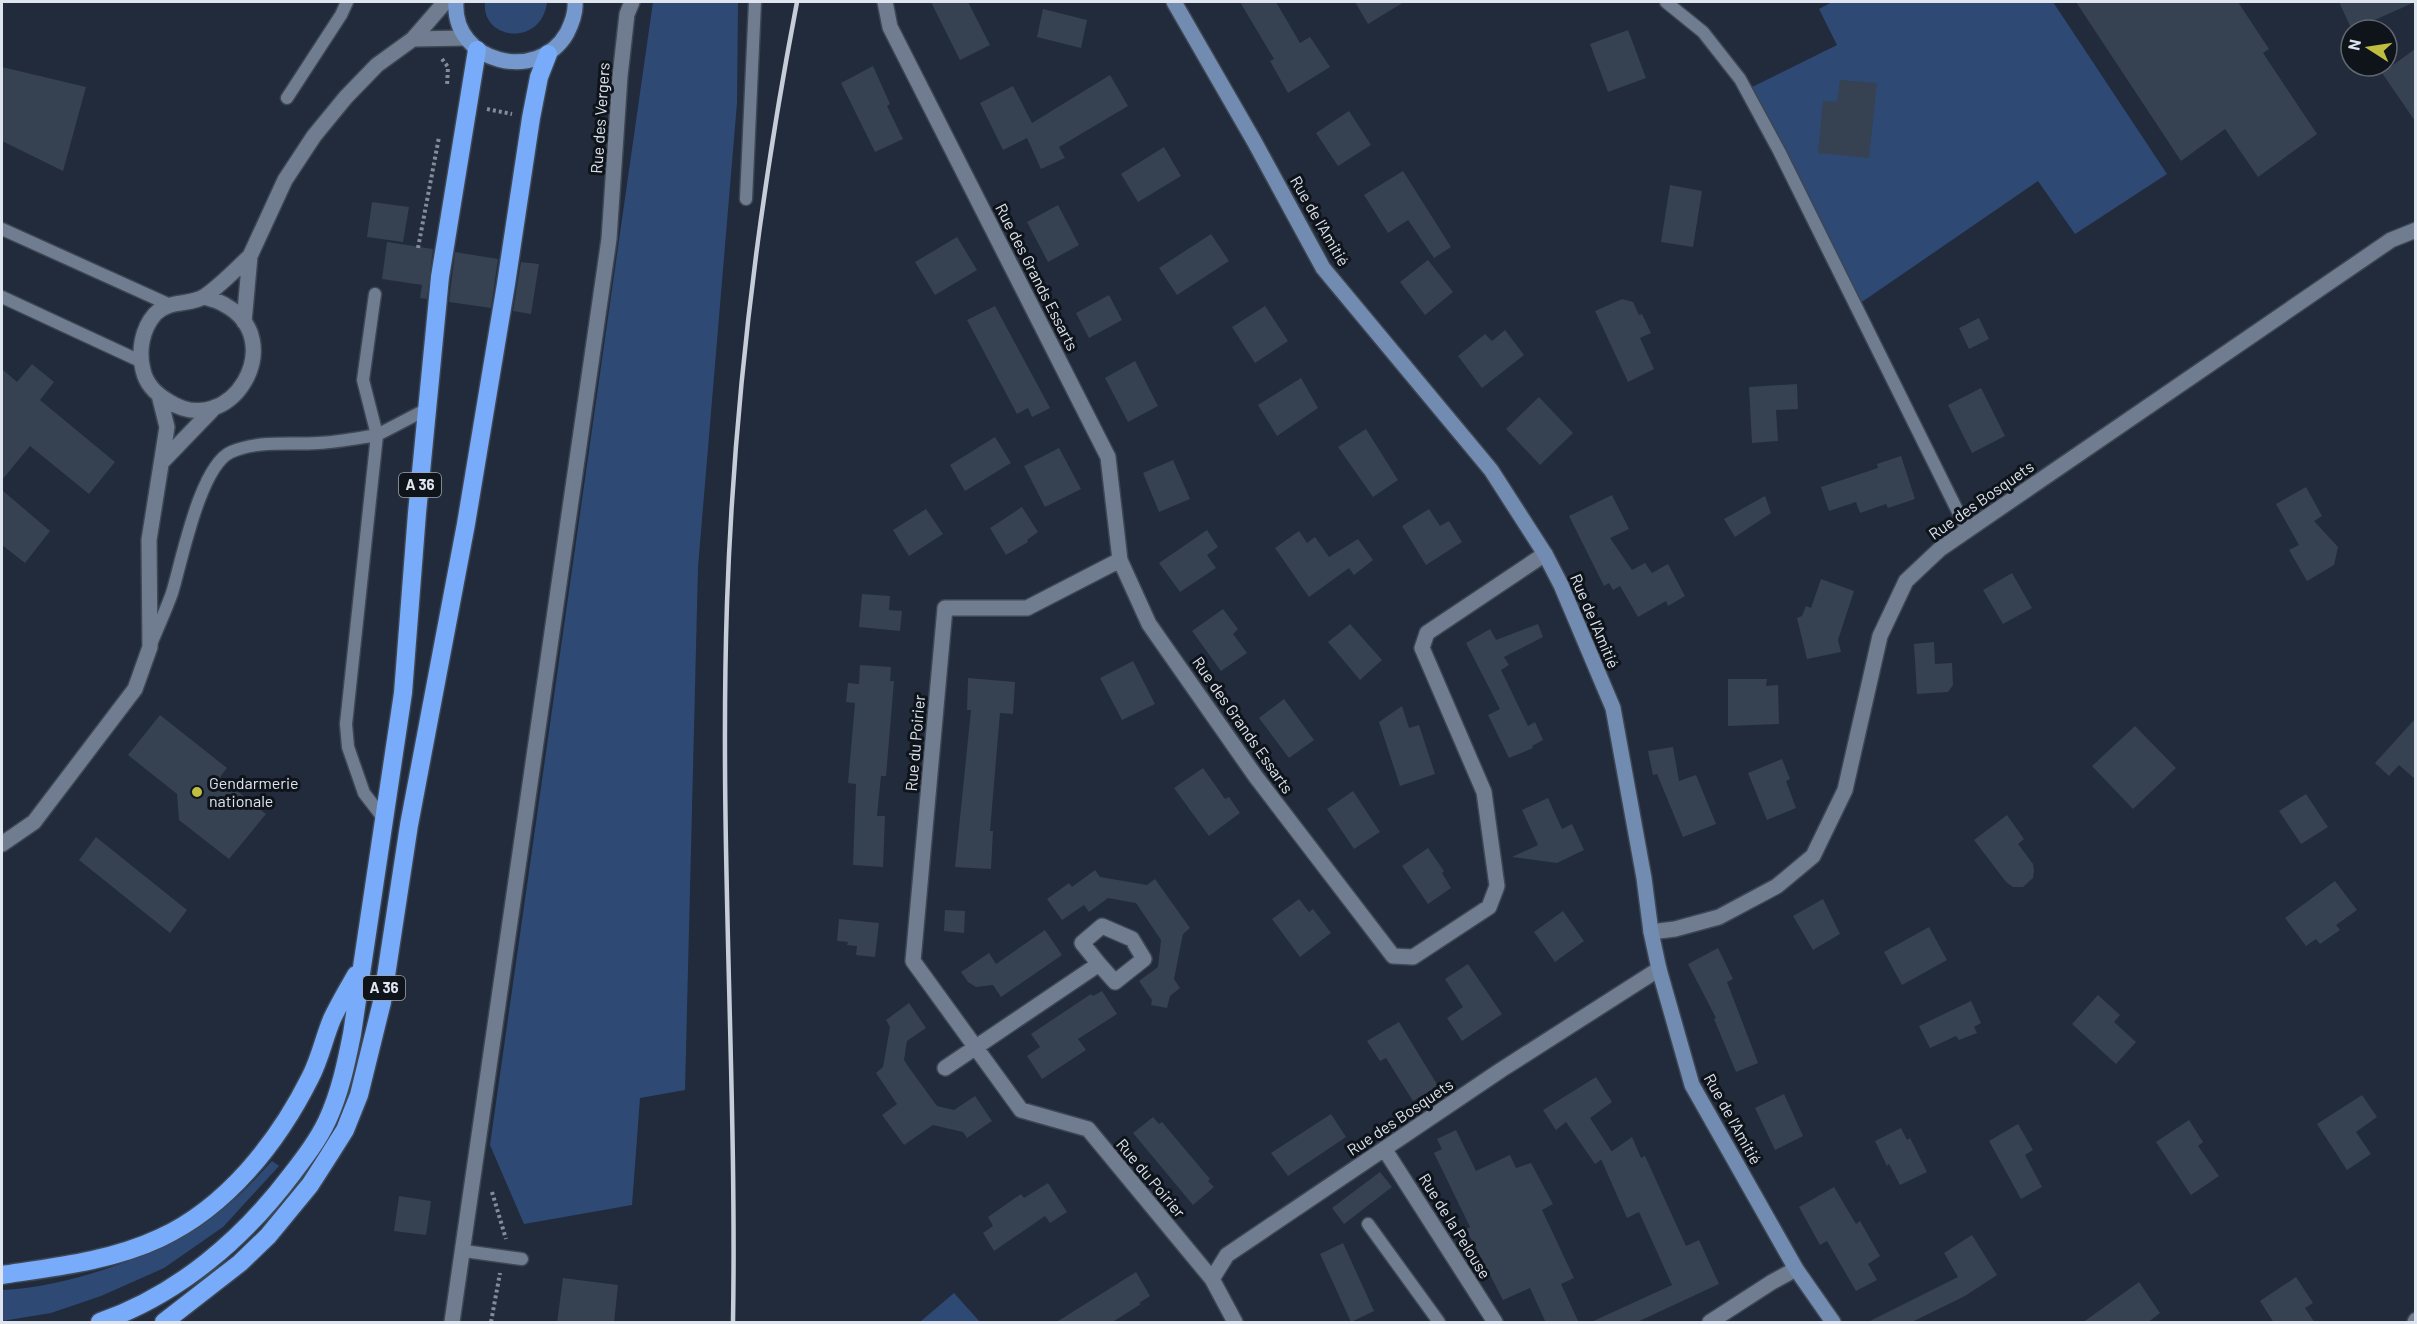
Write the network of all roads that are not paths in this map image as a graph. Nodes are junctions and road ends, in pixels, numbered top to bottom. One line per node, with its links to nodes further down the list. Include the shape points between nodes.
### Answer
1 (346, 2): 13 (lane)
2 (445, 2): 10 (street)
3 (456, 2): 11 (main road, A 36, via 458,23)
4 (575, 2): 12 (main road, A 36, via 572,24)
5 (632, 2): 43 (street, Rue des Vergers, via 627,14 620,76 609,239)
6 (755, 2): 14 (lane)
7 (885, 2): 31 (street, Rue des Grands Essarts, via 890,27 1108,457)
8 (1174, 2): 30 (street, Rue de l'Amitié, via 1323,268 1491,471)
9 (1666, 2): 29 (lane, via 1703,32 1746,90)
10 (413, 39): 11 (street); 17 (street, via 377,65 314,136 285,180)
11 (472, 44): 12 (main road, via 493,59 512,63); 26 (highway, A 36, via 440,277)
12 (548, 54): 45 (highway, A 36, via 531,118 466,524 368,1063 345,1130 328,1157 275,1227)
13 (287, 98)
14 (746, 199)
15 (2, 229): 21 (lane)
16 (2415, 230): 29 (street, Rue des Bosquets, via 2391,240)
17 (250, 256): 20 (street); 22 (street)
18 (375, 294): 27 (lane, via 363,380)
19 (2, 297): 23 (lane)
20 (204, 297): 21 (street); 22 (street, via 227,305)
21 (168, 304): 23 (street, via 146,328)
22 (244, 322): 25 (street, via 253,350 248,379 228,401)
23 (140, 361): 24 (street)
24 (159, 395): 25 (street, via 175,406 195,410); 28 (street, via 167,427)
25 (214, 407): 28 (street)
26 (429, 408): 27 (lane); 33 (highway, A 36, via 403,693)
27 (377, 435): 32 (lane, via 320,443 258,445 231,452 221,459 209,475 171,596); 33 (lane, via 346,724 348,747 364,793)
28 (162, 462): 32 (street, via 149,540)
29 (1967, 530): 35 (street, Rue des Bosquets, via 1906,581 1880,636 1845,790 1813,856 1777,886 1719,917 1675,930)
30 (1545, 554): 31 (street, Rue des Grands Essarts, via 1426,633 1422,648 1484,792 1497,886 1489,908 1413,957 1393,956 1256,777 1149,624); 35 (street, Rue de l'Amitié, via 1613,708)
31 (1120, 560): 39 (street, Rue du Poirier, via 1027,608 945,608 913,961)
32 (150, 647): 34 (street, via 135,689 34,822)
33 (384, 819): 37 (highway, A 36)
34 (2, 844)
35 (1651, 932): 38 (street, Rue de l'Amitié)
36 (1099, 964): 39 (street)
37 (361, 965): 47 (highway, A 36, via 332,1019 311,1077 297,1102 263,1152 219,1199 161,1238 135,1248 69,1266); 49 (highway, A 36, via 342,1084 311,1149 274,1199 209,1262 153,1297)
38 (1659, 969): 41 (street, Rue des Bosquets); 46 (street, Rue de l'Amitié, via 1692,1085)
39 (976, 1048): 40 (street); 48 (street, Rue du Poirier, via 1021,1110 1088,1129)
40 (945, 1068)
41 (1385, 1150): 48 (street, Rue des Bosquets, via 1227,1255); 55 (street, Rue de la Pelouse)
42 (1368, 1224): 54 (lane)
43 (464, 1251): 44 (lane); 52 (street, Rue des Vergers)
44 (522, 1259)
45 (240, 1263): 50 (highway, A 36); 51 (highway, A 36)
46 (1796, 1269): 56 (street); 57 (street, Rue de l'Amitié)
47 (2, 1275)
48 (1212, 1279): 53 (street)
49 (100, 1323)
50 (126, 1323)
51 (164, 1323)
52 (452, 1323)
53 (1235, 1323)
54 (1439, 1323)
55 (1495, 1323)
56 (1710, 1323)
57 (1833, 1323)

